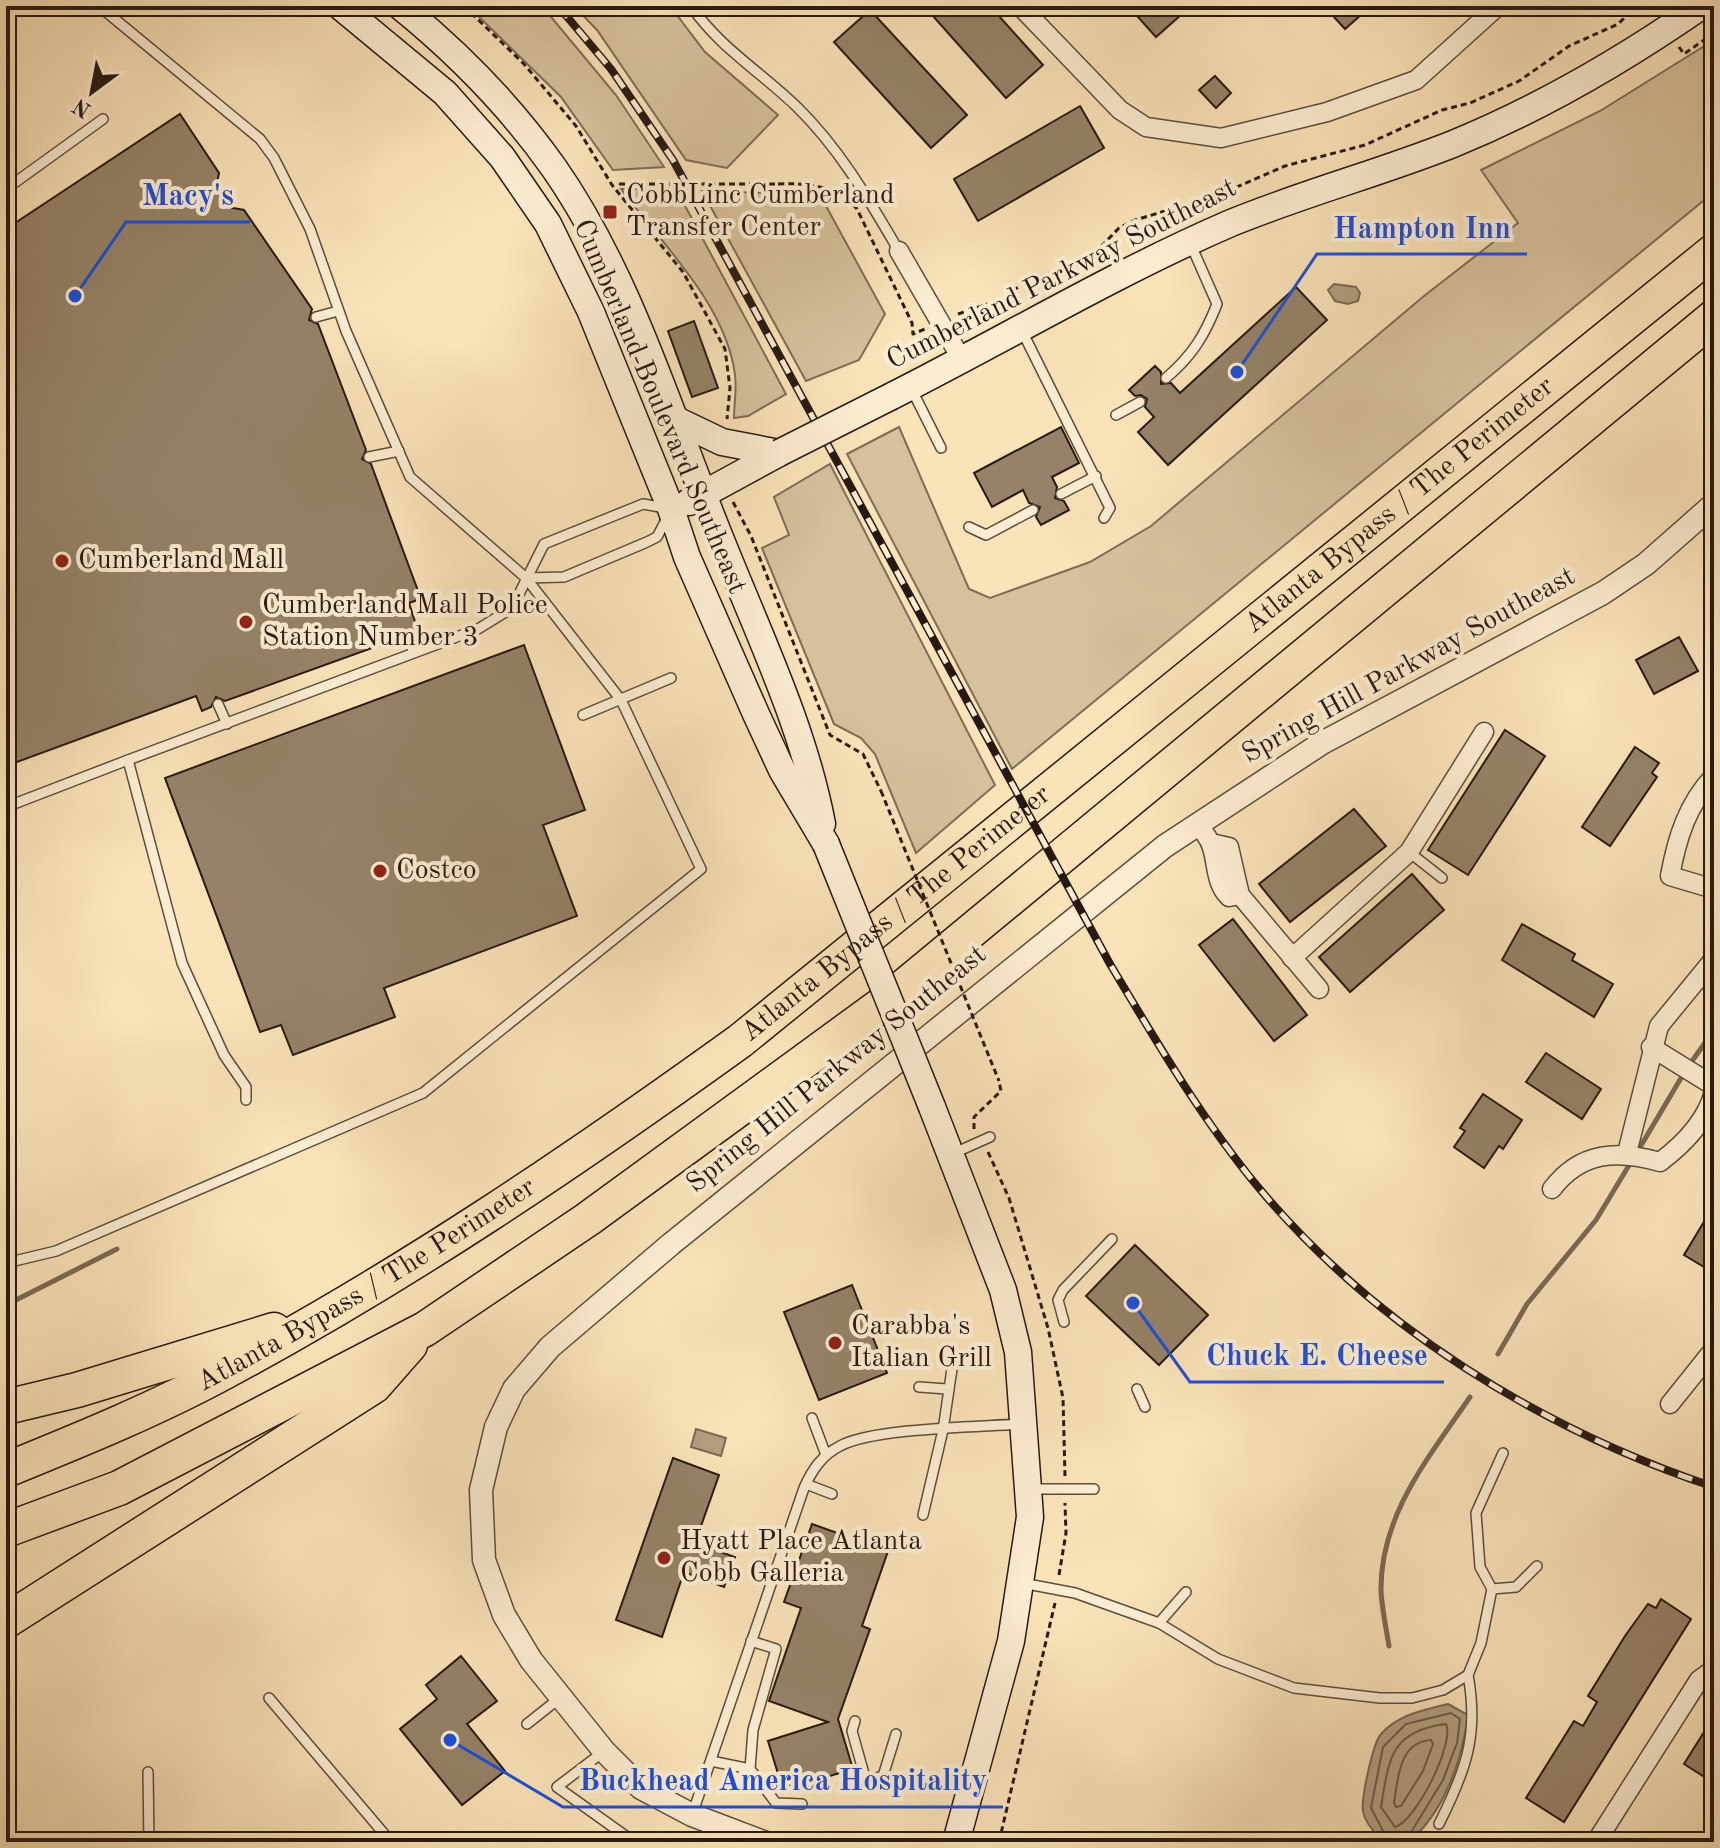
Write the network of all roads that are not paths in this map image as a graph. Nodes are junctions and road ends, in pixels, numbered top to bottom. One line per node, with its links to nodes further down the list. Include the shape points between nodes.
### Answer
1 (99, 6): 13 (lane, via 267,148 310,229)
2 (340, 6): 31 (main road, Cumberland Boulevard Southeast, via 445,93 525,188 567,260)
3 (400, 6): 22 (main road, Cumberland Boulevard Southeast, via 505,105 555,170 603,253)
4 (691, 6): 11 (lane, via 734,55 817,127 850,169)
5 (1020, 6): 6 (street, via 1120,110 1146,127 1221,138 1327,112 1416,80)
6 (1498, 6)
7 (1695, 8): 10 (main road, Cumberland Parkway Southeast, via 1603,70 1487,129)
8 (103, 119): 9 (lane)
9 (6, 189)
10 (1189, 242): 16 (main road, Cumberland Parkway Southeast); 18 (lane, via 1217,304 1189,358)
11 (899, 251): 17 (street)
12 (1714, 251): 64 (highway, Atlanta Bypass / The Perimeter, via 740,1041 524,1191)
13 (338, 311): 14 (lane); 24 (lane)
14 (316, 317)
15 (1714, 317): 66 (highway, Atlanta Bypass / The Perimeter, via 884,1003 588,1219)
16 (1021, 329): 17 (main road, Cumberland Parkway Southeast); 27 (lane)
17 (962, 360): 19 (main road, Cumberland Parkway Southeast)
18 (1166, 378)
19 (901, 391): 23 (lane); 25 (main road, Cumberland Parkway Southeast, bridge)
20 (1140, 402): 21 (lane)
21 (1116, 415)
22 (672, 418): 25 (main road, via 722,442); 29 (main road, Cumberland Boulevard Southeast)
23 (941, 448)
24 (399, 451): 26 (lane); 35 (lane, via 410,477)
25 (779, 453): 29 (main road, Cumberland Parkway Southeast)
26 (369, 457)
27 (1096, 476): 28 (lane); 33 (lane, via 1110,508)
28 (1061, 494)
29 (704, 496): 31 (main road, Cumberland Parkway Southeast); 48 (main road, Cumberland Boulevard Southeast, via 807,759)
30 (1714, 504): 47 (street, Spring Hill Parkway Southeast, via 1646,564 1603,593 1322,743)
31 (671, 509): 35 (lane, via 657,537 647,542 564,577); 35 (lane, via 643,504 544,544); 48 (main road, Cumberland Boulevard Southeast, via 769,742)
32 (1033, 510): 34 (lane, via 986,535)
33 (1104, 518)
34 (969, 527)
35 (526, 578): 37 (lane, via 512,608 478,629); 39 (lane)
36 (407, 636): 37 (lane)
37 (414, 652): 42 (lane)
38 (671, 678): 39 (lane)
39 (621, 700): 41 (lane); 63 (lane, via 701,869 423,1093 56,1251)
40 (218, 704): 42 (lane)
41 (583, 715)
42 (227, 724): 44 (lane)
43 (1484, 732): 49 (street)
44 (128, 760): 46 (lane); 57 (lane, via 182,963 224,1055 246,1087)
45 (1714, 776): 51 (street, via 1684,821 1670,876)
46 (6, 807)
47 (1204, 834): 52 (street, via 1229,847 1240,895); 96 (street, Spring Hill Parkway Southeast, via 1072,917 671,1244 560,1338 522,1378 507,1402 486,1462 481,1541 504,1615)
48 (826, 844): 60 (main road, Cumberland Boulevard Southeast, bridge)
49 (1409, 852): 50 (lane); 52 (street)
50 (1442, 878)
51 (1714, 889)
52 (1292, 958): 54 (street)
53 (1714, 959): 55 (street, via 1659,1026)
54 (1319, 989)
55 (1651, 1047): 56 (street); 59 (street)
56 (1714, 1089): 59 (street, via 1686,1142 1660,1162)
57 (246, 1100)
58 (990, 1137): 60 (lane)
59 (1627, 1153): 61 (street, via 1566,1170)
60 (952, 1154): 76 (main road, Cumberland Boulevard Southeast, via 1003,1290 1018,1352)
61 (1552, 1189)
62 (1112, 1239): 65 (lane, via 1063,1290 1058,1300)
63 (6, 1263)
64 (317, 1319): 73 (highway); 80 (highway, Atlanta Bypass / The Perimeter, via 224,1372)
65 (1064, 1322)
66 (425, 1329): 86 (highway, Atlanta Bypass / The Perimeter, via 119,1488); 91 (highway, via 374,1386)
67 (1714, 1349): 72 (street)
68 (953, 1362): 70 (lane)
69 (919, 1387): 70 (lane)
70 (947, 1389): 77 (lane)
71 (1137, 1389): 74 (lane)
72 (1670, 1404)
73 (6, 1407)
74 (1145, 1407)
75 (812, 1418): 79 (lane)
76 (1025, 1424): 77 (lane); 82 (main road, Cumberland Boulevard Southeast)
77 (943, 1430): 79 (lane, via 854,1440); 85 (lane)
78 (1503, 1453): 89 (lane, via 1476,1513 1480,1567)
79 (826, 1455): 81 (lane)
80 (6, 1470)
81 (806, 1484): 84 (lane); 93 (lane)
82 (1028, 1489): 83 (lane); 88 (main road, Cumberland Boulevard Southeast)
83 (1094, 1489)
84 (832, 1494)
85 (923, 1515)
86 (6, 1530)
87 (1537, 1566): 89 (lane, via 1516,1587)
88 (1022, 1583): 92 (lane, via 1075,1593); 112 (main road, Cumberland Boulevard Southeast)
89 (1492, 1589): 95 (lane)
90 (1186, 1592): 92 (lane)
91 (6, 1621)
92 (1159, 1623): 95 (lane, via 1218,1659 1294,1688 1357,1698 1412,1698 1443,1690)
93 (751, 1641): 102 (lane); 103 (lane, via 776,1649 753,1730)
94 (1714, 1669): 113 (street, via 1699,1680)
95 (1468, 1675): 107 (lane, via 1474,1705 1469,1756)
96 (561, 1697): 99 (lane); 101 (street, Spring Hill Parkway Southeast)
97 (269, 1698): 109 (lane)
98 (855, 1721): 100 (lane, via 852,1731 866,1781 883,1776)
99 (527, 1724)
100 (896, 1734)
101 (604, 1751): 106 (street, Spring Hill Parkway Southeast, via 641,1788); 110 (lane, via 557,1787)
102 (711, 1761): 103 (lane); 106 (lane)
103 (750, 1769): 105 (lane, via 776,1803)
104 (148, 1772): 108 (lane)
105 (802, 1804)
106 (692, 1815): 111 (street, Spring Hill Parkway Southeast)
107 (1439, 1824)
108 (149, 1842)
109 (391, 1842)
110 (634, 1842)
111 (763, 1842)
112 (956, 1842)
113 (1596, 1842)

